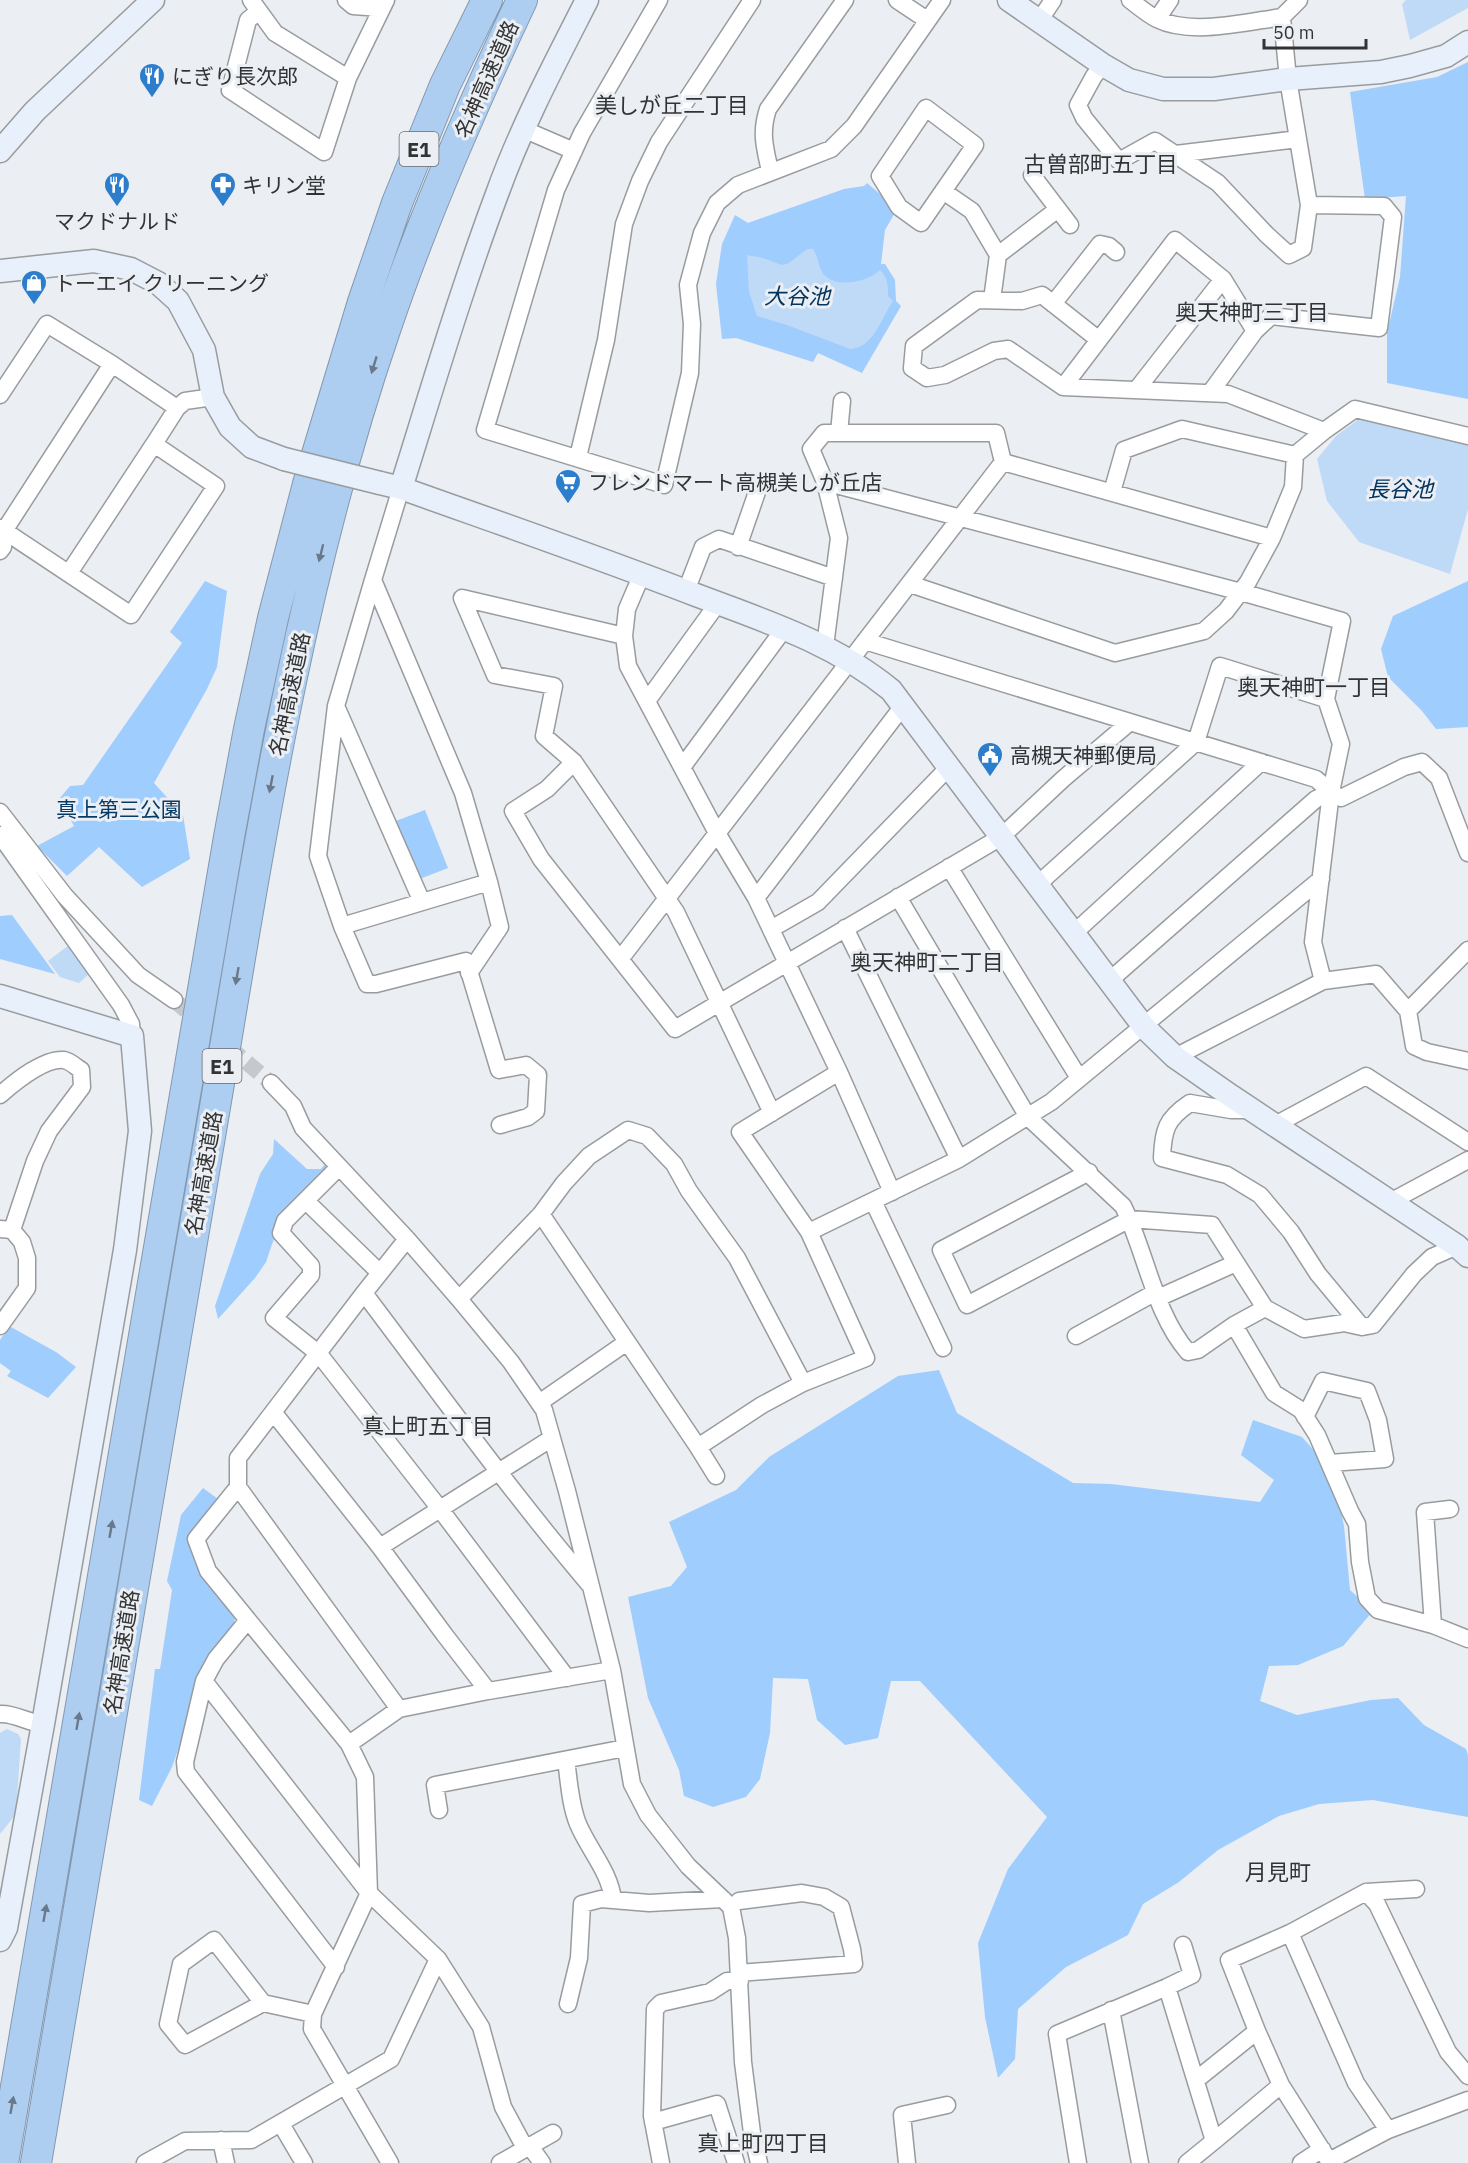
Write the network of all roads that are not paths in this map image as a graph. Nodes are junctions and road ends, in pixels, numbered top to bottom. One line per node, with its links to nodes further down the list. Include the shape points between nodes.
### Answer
1 (153, 0): 30 (street, via 35,111)
2 (346, 0): 18 (street, via 353,6)
3 (474, 0): 44 (highway, via 436,80 391,196)
4 (487, 0): 44 (highway, 名神高速道路 / E1, via 445,85 397,203)
5 (522, 0): 47 (highway, 名神高速道路 / E1, via 473,104)
6 (535, 0): 47 (highway, via 483,106)
7 (587, 0): 28 (street)
8 (659, 0): 31 (street)
9 (752, 0): 62 (street, via 659,142 640,181 624,224 606,340)
10 (845, 0): 33 (street, via 768,109 763,124)
11 (897, 0): 22 (street)
12 (942, 0): 22 (street)
13 (1009, 0): 23 (street)
14 (1053, 0): 23 (street)
15 (1130, 0): 21 (street)
16 (1170, 0): 21 (street)
17 (1299, 0): 20 (street)
18 (384, 4): 26 (street)
19 (255, 6): 26 (street, via 275,33); 26 (street, via 230,90 324,152)
20 (1282, 17): 21 (street, via 1202,27); 27 (street)
21 (1157, 19)
22 (927, 20): 33 (street, via 854,126 831,149)
23 (1038, 21): 25 (street)
24 (1468, 42): 27 (street, via 1446,56 1381,72)
25 (1103, 64): 27 (street, via 1129,80 1163,89 1214,89); 32 (street, via 1078,105 1084,118 1119,161 1155,141)
26 (348, 78)
27 (1288, 79): 29 (street)
28 (523, 129): 31 (street); 65 (street)
29 (1298, 139): 32 (street); 36 (street)
30 (0, 151)
31 (574, 151): 62 (street, via 556,190 485,430)
32 (1176, 154): 36 (street, via 1218,183 1289,255 1303,248)
33 (770, 171): 62 (street, via 738,185 717,203 702,233 688,285 693,324 690,373 664,485)
34 (1032, 175): 37 (street)
35 (943, 191): 35 (street, via 921,223 899,207 880,176 926,108 975,145); 40 (street, via 972,211)
36 (1308, 206): 46 (street, via 1384,206 1393,217 1379,328 1271,316)
37 (1058, 209): 38 (street); 40 (street)
38 (1070, 225)
39 (1116, 252): 45 (street, via 1100,244)
40 (998, 255): 43 (street)
41 (0, 271): 54 (street, via 94,261 131,269 158,283 178,302 204,350)
42 (1223, 279): 46 (street); 48 (street, via 1175,240); 51 (street)
43 (992, 300): 45 (street, via 1022,301 1042,295); 50 (street, via 977,300 914,346 912,368 927,378 945,375 994,351 1008,350)
44 (363, 302): 225 (highway, 名神高速道路 / E1, one-way to 44, via 249,729 308,484)
45 (1053, 304): 48 (street)
46 (1255, 331): 52 (street)
47 (384, 332): 226 (highway, 名神高速道路 / E1, one-way to 226, via 321,552 261,833)
48 (1099, 340): 50 (street)
49 (112, 364): 53 (street, via 47,324); 56 (street); 69 (street)
50 (1063, 387): 51 (street)
51 (1137, 389): 52 (street)
52 (1210, 393): 57 (street, via 1228,394)
53 (0, 395)
54 (213, 397): 56 (street, via 185,401); 65 (street, bridge, via 230,428 252,447 284,459)
55 (842, 401): 58 (street)
56 (177, 408): 60 (street)
57 (1324, 431): 59 (street, via 1355,409); 61 (street)
58 (839, 433): 63 (street, via 996,433); 64 (street, via 824,433 811,449)
59 (1468, 436)
60 (154, 444): 73 (street); 73 (street, via 216,486 131,615)
61 (1294, 455): 67 (street, via 1182,429 1124,450); 70 (street, via 1293,487)
62 (578, 457)
63 (1003, 462): 67 (street); 68 (street)
64 (825, 482): 68 (street); 75 (street, via 839,538)
65 (391, 485): 74 (street); 76 (street)
66 (757, 492): 71 (street)
67 (1112, 492): 70 (street)
68 (961, 517): 77 (street); 79 (street)
69 (2, 529): 72 (street); 73 (street)
70 (1272, 538): 79 (street)
71 (738, 547): 75 (street); 78 (street, via 719,539 703,547)
72 (0, 551)
73 (69, 573)
74 (642, 574): 78 (street); 82 (street, via 627,609)
75 (834, 578): 84 (street)
76 (373, 580): 88 (street); 104 (street, via 463,793)
77 (910, 584): 79 (street, via 1114,653 1204,632); 83 (street)
78 (686, 591): 80 (street)
79 (1240, 592): 86 (street, via 1342,621)
80 (718, 603): 81 (street); 87 (street)
81 (784, 629): 84 (street); 94 (street)
82 (624, 636): 87 (street, via 628,666); 92 (street, via 462,598 495,675 554,686 544,736)
83 (865, 641): 85 (street); 90 (street)
84 (825, 646): 85 (street)
85 (850, 660): 89 (street, via 891,690); 98 (street)
86 (1326, 699): 91 (street, via 1220,666); 96 (street, via 1341,744)
87 (647, 701): 94 (street)
88 (336, 706): 109 (street); 110 (street, via 318,856)
89 (903, 706): 95 (street); 108 (street)
90 (1130, 722): 91 (street); 100 (street)
91 (1196, 742): 93 (street); 105 (street)
92 (574, 762): 107 (street); 115 (street, via 547,789 513,811 541,859)
93 (1261, 762): 96 (street, via 1316,779); 113 (street)
94 (683, 766): 98 (street)
95 (949, 767): 100 (street); 112 (street, via 818,902)
96 (1331, 792): 101 (street, via 1341,798 1422,762 1439,778); 103 (street); 118 (street, via 1316,799)
97 (0, 812): 121 (street, via 65,896 138,975)
98 (717, 833): 107 (street); 108 (street)
99 (0, 835): 125 (street, via 121,1005 131,1024)
100 (1001, 837): 102 (street); 105 (street)
101 (1468, 853)
102 (950, 867): 106 (street); 129 (street)
103 (1321, 879): 119 (street, via 1313,942); 124 (street)
104 (489, 882): 109 (street); 117 (street, via 500,927)
105 (1037, 885): 113 (street)
106 (898, 897): 111 (street); 134 (street)
107 (667, 898): 115 (street); 122 (street)
108 (756, 898): 112 (street)
109 (422, 902): 110 (street)
110 (342, 926): 117 (street, via 367,984 466,961)
111 (846, 928): 116 (street); 138 (street)
112 (771, 929): 116 (street)
113 (1074, 933): 118 (street)
114 (1468, 950): 123 (street)
115 (621, 958): 122 (street, via 675,1029)
116 (787, 963): 122 (street); 128 (street)
117 (470, 973): 135 (street, via 499,1070 526,1065 538,1075 536,1111)
118 (1109, 981): 124 (street)
119 (1323, 981): 123 (street, via 1376,974); 126 (street)
120 (0, 996): 125 (street)
121 (174, 1000)
122 (721, 1002): 133 (street)
123 (1408, 1011): 127 (street, via 1414,1046)
124 (1144, 1027): 126 (street); 129 (street)
125 (132, 1036): 188 (street, via 140,1131 125,1250)
126 (1175, 1057): 132 (street)
127 (1468, 1061)
128 (839, 1071): 133 (street); 142 (street)
129 (1079, 1078): 134 (street)
130 (271, 1083): 140 (street, via 293,1106 303,1128)
131 (0, 1095): 148 (street, via 50,1061 66,1060 81,1070 82,1087 49,1131)
132 (1253, 1110): 136 (street); 160 (street, via 1190,1104 1174,1113 1162,1134 1162,1158 1227,1175 1260,1195)
133 (772, 1113): 149 (street, via 740,1132)
134 (1028, 1117): 138 (street); 141 (street)
135 (500, 1125)
136 (1275, 1125): 137 (street, via 1366,1076); 145 (street)
137 (1468, 1142)
138 (959, 1159): 142 (street)
139 (1468, 1160): 145 (street)
140 (339, 1167): 143 (street); 150 (street)
141 (1089, 1172): 147 (street, via 1123,1206); 147 (street, via 941,1250 967,1305)
142 (892, 1192): 144 (street)
143 (306, 1201): 153 (street); 164 (street, via 285,1221 281,1233 311,1266 311,1275 274,1318)
144 (873, 1201): 149 (street); 163 (street)
145 (1390, 1202): 151 (street)
146 (541, 1214): 156 (street); 162 (street); 165 (street, via 589,1156 627,1130 647,1136 674,1164 737,1258)
147 (1130, 1219): 152 (street, via 1212,1225); 155 (street)
148 (6, 1229): 159 (street, via 22,1242 27,1258 27,1288)
149 (809, 1233): 165 (street, via 866,1358)
150 (407, 1239): 153 (street); 156 (street)
151 (1465, 1253): 160 (street, via 1432,1257 1373,1325)
152 (1236, 1263): 155 (street); 157 (street)
153 (380, 1273): 154 (street)
154 (364, 1293): 164 (street); 172 (street)
155 (1157, 1295): 158 (street, via 1179,1342 1188,1352 1198,1350); 161 (street)
156 (459, 1299): 166 (street)
157 (1265, 1308): 158 (street); 160 (street, via 1304,1329 1344,1323)
158 (1234, 1325): 168 (street, via 1274,1393 1301,1410)
159 (0, 1326)
160 (1362, 1327)
161 (1076, 1336)
162 (627, 1342): 166 (street); 170 (street)
163 (943, 1348)
164 (319, 1354): 167 (street); 175 (street)
165 (803, 1383): 170 (street)
166 (539, 1403): 169 (street)
167 (273, 1412): 174 (street, via 238,1458); 177 (street)
168 (1305, 1417): 171 (street); 171 (street, via 1323,1381 1367,1391 1378,1420 1385,1459)
169 (552, 1438): 172 (street); 178 (street)
170 (698, 1447): 173 (street)
171 (1330, 1463): 180 (street, via 1357,1524 1367,1598 1378,1610)
172 (499, 1471): 175 (street); 178 (street)
173 (716, 1476)
174 (238, 1487): 179 (street, via 196,1539 208,1571); 186 (street)
175 (440, 1509): 177 (street); 183 (street)
176 (1450, 1509): 180 (street, via 1425,1512)
177 (380, 1547): 185 (street)
178 (592, 1587): 182 (street)
179 (248, 1620): 184 (street, via 216,1659); 189 (street)
180 (1433, 1625): 181 (street)
181 (1468, 1639)
182 (612, 1670): 183 (street); 190 (street)
183 (567, 1678): 185 (street)
184 (204, 1681): 195 (street); 202 (street, via 186,1772)
185 (488, 1691): 186 (street)
186 (399, 1710): 189 (street)
187 (0, 1714): 188 (street)
188 (44, 1724): 199 (street, via 6,1928)
189 (349, 1744): 195 (street, via 365,1777)
190 (625, 1748): 191 (street); 197 (street, via 632,1784 648,1815 688,1866)
191 (566, 1760): 192 (street, via 435,1785); 196 (street, via 573,1812 611,1886)
192 (439, 1810)
193 (1416, 1889): 194 (street)
194 (1366, 1892): 198 (street); 210 (street, via 1377,1904 1448,2052)
195 (369, 1893): 201 (street); 202 (street)
196 (613, 1900): 197 (street); 206 (street, via 582,1904 579,1958)
197 (731, 1900): 203 (street); 203 (street, via 802,1893 824,1897 841,1907 854,1964)
198 (1290, 1933): 209 (street, via 1229,1960); 218 (street, via 1356,2083)
199 (0, 1940)
200 (1183, 1945): 204 (street, via 1192,1975)
201 (438, 1959): 213 (street, via 391,2059); 222 (street, via 481,2027 503,2107)
202 (336, 1967): 208 (street)
203 (739, 1977): 216 (street, via 710,1992 661,2003 656,2009); 235 (street, via 743,2062)
204 (1167, 1987): 207 (street); 211 (street)
205 (263, 2003): 205 (street, via 214,1940 181,1964 168,2024 184,2045); 208 (street)
206 (568, 2004)
207 (1111, 2010): 237 (street, via 1057,2034); 238 (street)
208 (313, 2014): 213 (street, via 312,2029)
209 (1257, 2031): 211 (street); 212 (street)
210 (1468, 2076)
211 (1196, 2079): 221 (street)
212 (1281, 2085): 221 (street); 223 (street)
213 (345, 2086): 217 (street); 230 (street)
214 (1468, 2100): 218 (street)
215 (947, 2105): 236 (street, via 902,2115)
216 (653, 2122): 233 (street); 234 (street, via 717,2104)
217 (281, 2124): 220 (street, via 251,2140); 229 (street)
218 (1388, 2130): 223 (street, via 1329,2161)
219 (553, 2133): 222 (street)
220 (221, 2140): 224 (street, via 185,2141); 228 (street)
221 (1214, 2140): 239 (street)
222 (527, 2146): 231 (street); 232 (street)
223 (1322, 2150): 240 (street)
224 (172, 2156): 227 (street)
225 (3, 2163)
226 (36, 2163)
227 (145, 2163)
228 (226, 2163)
229 (304, 2163)
230 (390, 2163)
231 (500, 2163)
232 (543, 2163)
233 (661, 2163)
234 (736, 2163)
235 (759, 2163)
236 (907, 2163)
237 (1078, 2163)
238 (1140, 2163)
239 (1187, 2163)
240 (1301, 2163)

